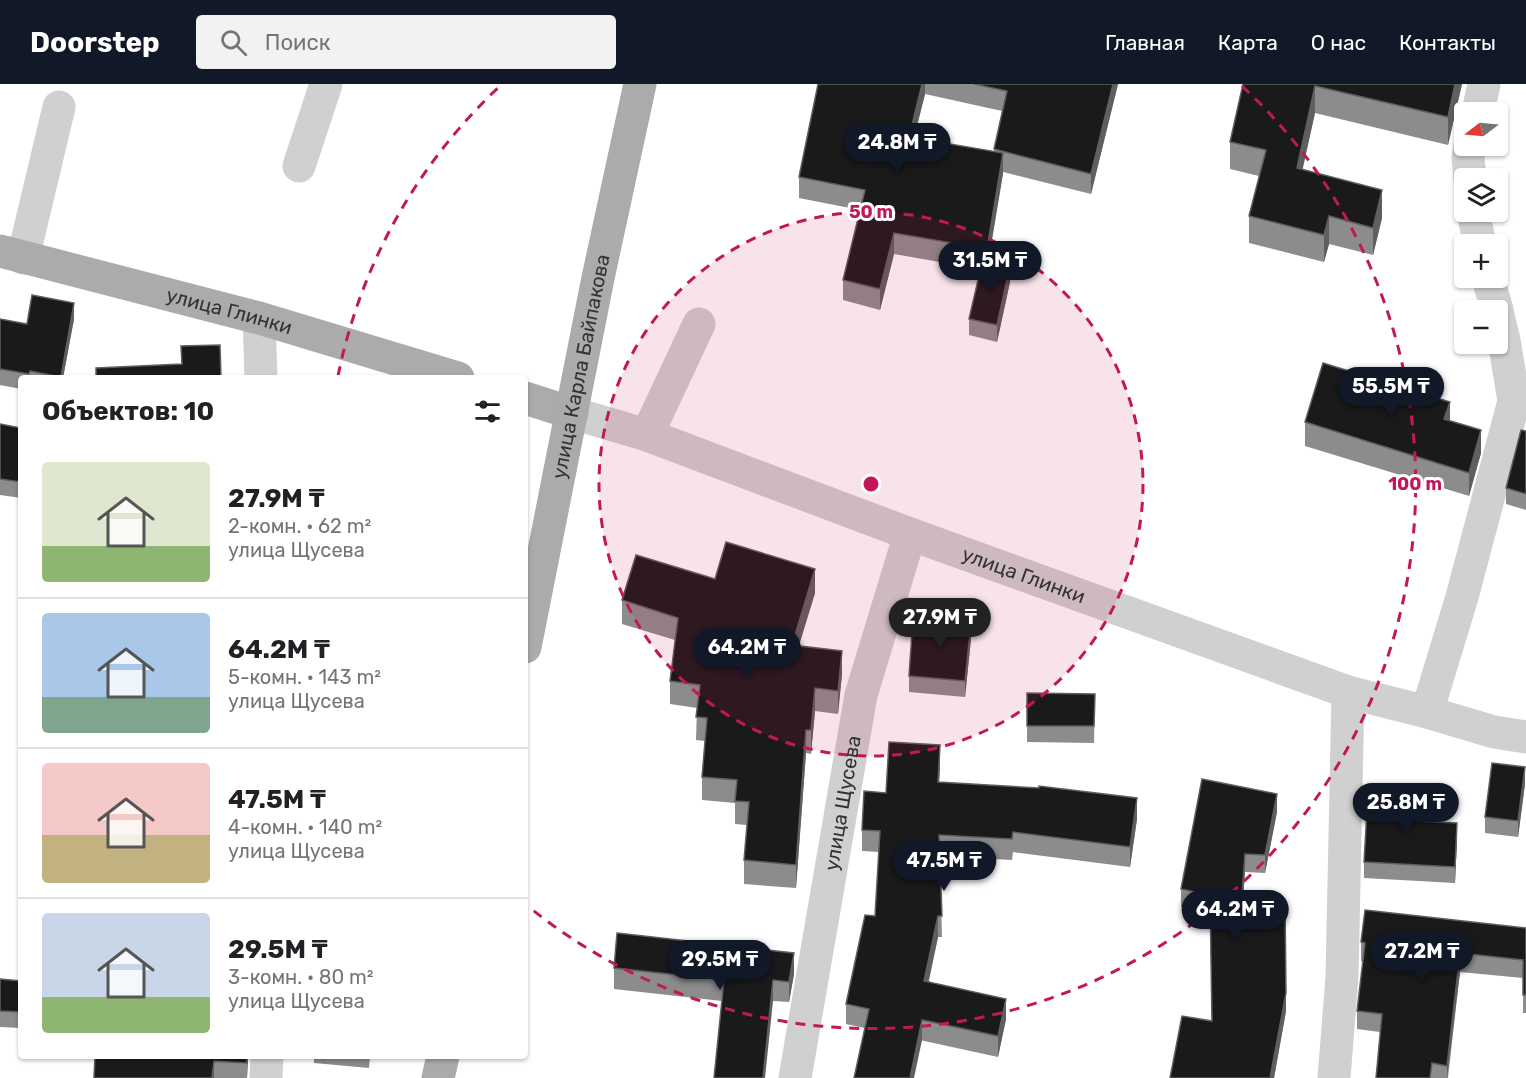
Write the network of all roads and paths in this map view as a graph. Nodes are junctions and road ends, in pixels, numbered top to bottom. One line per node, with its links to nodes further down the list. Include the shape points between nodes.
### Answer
1 (326, 84): 6 (street)
2 (640, 84): 14 (main road, улица Карла Байпакова)
3 (1484, 84): 4 (street)
4 (1480, 102)
5 (58, 107): 7 (street)
6 (299, 166)
7 (12, 255): 8 (main road, улица Глинки)
8 (259, 318): 11 (street); 12 (main road, улица Глинки)
9 (699, 324): 15 (street)
10 (1506, 354): 19 (street, via 1514,400)
11 (261, 375)
12 (448, 375)
13 (528, 399): 14 (main road, улица Глинки)
14 (572, 412): 15 (street, улица Глинки); 17 (main road, улица Карла Байпакова)
15 (646, 435): 16 (street, улица Глинки)
16 (910, 534): 18 (street, улица Глинки); 25 (street, улица Щусева, via 861,695)
17 (528, 632)
18 (1348, 692): 19 (street, улица Глинки); 26 (street, via 1342,977)
19 (1427, 712): 20 (street, улица Глинки)
20 (1526, 737)
21 (267, 1059): 23 (street)
22 (442, 1059): 24 (main road)
23 (266, 1078)
24 (438, 1078)
25 (795, 1078)
26 (1334, 1078)

